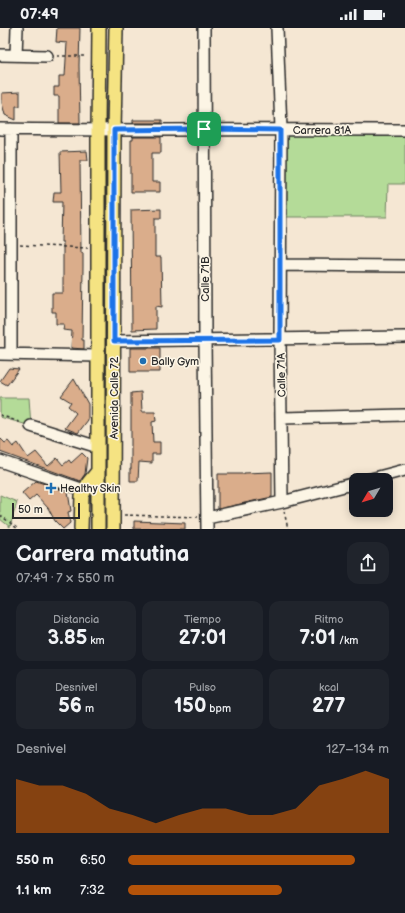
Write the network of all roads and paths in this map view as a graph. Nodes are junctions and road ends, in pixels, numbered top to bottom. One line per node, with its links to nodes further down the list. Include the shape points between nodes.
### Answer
1 (17, 28): 7 (street)
2 (99, 28): 9 (main road, Avenida Calle 72)
3 (116, 28): 13 (main road, Avenida Calle 72)
4 (204, 28): 11 (street, Calle 71B)
5 (278, 28): 14 (street, Calle 71A)
6 (0, 55): 7 (street)
7 (16, 55): 8 (street)
8 (47, 56): 9 (path)
9 (99, 56): 12 (main road, Avenida Calle 72)
10 (6, 129): 12 (street, Carrera 81A); 16 (street)
11 (204, 129): 13 (street, Carrera 81A); 14 (street, Carrera 81A); 21 (street, Calle 71B)
12 (98, 130): 13 (street, Carrera 81A); 17 (main road, Avenida Calle 72)
13 (114, 130): 23 (main road, Avenida Calle 72)
14 (280, 130): 15 (street, Carrera 81A); 18 (street, Calle 71A)
15 (405, 130)
16 (11, 245): 17 (path); 24 (street)
17 (98, 248): 25 (main road, Avenida Calle 72)
18 (281, 265): 19 (street); 22 (street, Calle 71A)
19 (405, 266)
20 (405, 338): 22 (street)
21 (205, 339): 22 (street); 23 (street); 40 (street, Calle 71B)
22 (280, 340): 28 (street, Calle 71A)
23 (114, 341): 38 (main road, Avenida Calle 72)
24 (6, 354): 25 (street)
25 (98, 356): 30 (main road, Avenida Calle 72)
26 (0, 415): 29 (path)
27 (405, 415): 28 (street)
28 (282, 418): 37 (street, Calle 71A)
29 (32, 426): 30 (street)
30 (98, 447): 33 (main road, Avenida Calle 72)
31 (0, 461): 36 (street)
32 (405, 470): 34 (street)
33 (98, 471): 36 (main road); 43 (main road, Avenida Calle 72)
34 (393, 473)
35 (349, 485): 37 (street)
36 (84, 490): 42 (main road)
37 (282, 502): 40 (street); 46 (path)
38 (114, 514): 40 (path); 44 (main road, Avenida Calle 72)
39 (0, 515): 41 (path)
40 (207, 518): 45 (street, Calle 71B)
41 (18, 529)
42 (81, 529)
43 (98, 529)
44 (113, 529)
45 (207, 529)
46 (288, 529)

